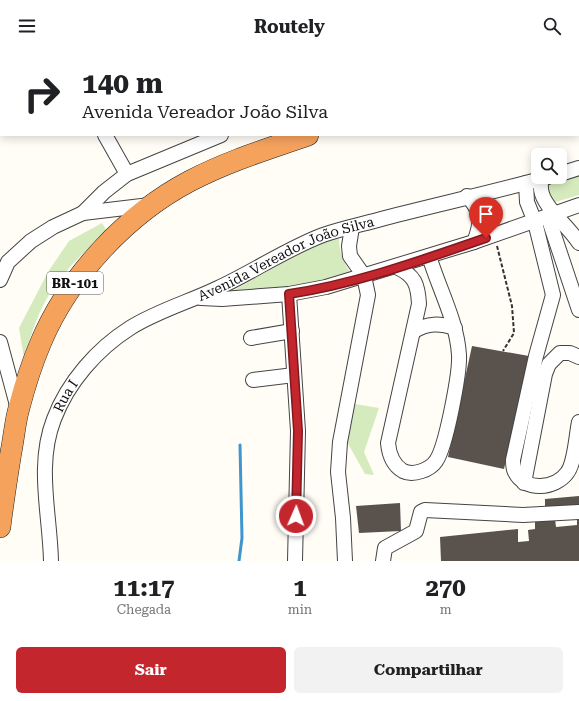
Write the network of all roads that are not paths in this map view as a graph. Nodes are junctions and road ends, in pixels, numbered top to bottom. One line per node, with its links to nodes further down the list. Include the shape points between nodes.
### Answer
1 (106, 136): 6 (street)
2 (219, 136): 6 (street)
3 (305, 136): 11 (highway, BR-101, via 212,170 189,181)
4 (579, 168): 5 (street)
5 (567, 172)
6 (127, 174): 13 (street)
7 (531, 182): 8 (street, Avenida Vereador João Silva)
8 (526, 183): 10 (street, Avenida Vereador João Silva); 14 (street, via 527,202)
9 (540, 184): 14 (street)
10 (467, 196): 15 (street, Avenida Vereador João Silva); 16 (street, via 476,205 479,214 480,229)
11 (153, 205): 13 (street); 36 (highway, BR-101, via 109,242 62,302 41,341)
12 (579, 205): 14 (street, Avenida Vereador João Silva)
13 (83, 213): 19 (street, via 53,227)
14 (547, 217): 16 (street, Avenida Vereador João Silva); 17 (street); 25 (street); 32 (street, via 553,295)
15 (352, 227): 21 (street, via 348,246 350,256); 24 (street, Avenida Vereador João Silva, via 322,236)
16 (474, 242): 18 (street, Avenida Vereador João Silva)
17 (579, 243)
18 (429, 256): 20 (street, Avenida Vereador João Silva); 26 (street)
19 (4, 259): 22 (street)
20 (396, 267): 21 (street, Avenida Vereador João Silva); 28 (street, via 406,271 418,289 419,304)
21 (364, 276): 23 (street, Avenida Vereador João Silva); 43 (street, via 368,295 367,305 340,442 338,472)
22 (0, 280)
23 (289, 294): 24 (street, Avenida Vereador João Silva, via 222,299); 27 (street)
24 (198, 298): 41 (street, Rua I, via 131,327 89,363 66,392 53,421 44,466)
25 (579, 310)
26 (455, 328): 28 (street, via 436,323); 28 (street, via 459,356 443,448 435,462 427,469 415,472 404,471 396,465 389,455 388,443)
27 (292, 331): 29 (street); 34 (street)
28 (414, 331)
29 (251, 338)
30 (1, 353): 36 (street)
31 (560, 354): 32 (street); 33 (street, via 570,353); 38 (street, via 549,364 545,374)
32 (536, 356): 38 (street, via 513,460 514,471)
33 (579, 357)
34 (294, 375): 35 (street); 42 (street, via 298,431)
35 (253, 380)
36 (18, 409): 40 (highway, BR-101)
37 (579, 422): 38 (street, via 568,472 560,481 546,486)
38 (524, 483)
39 (579, 512): 44 (street, via 523,515 425,510 421,512 416,531 385,548)
40 (0, 524)
41 (51, 561)
42 (296, 561)
43 (345, 561)
44 (383, 561)

